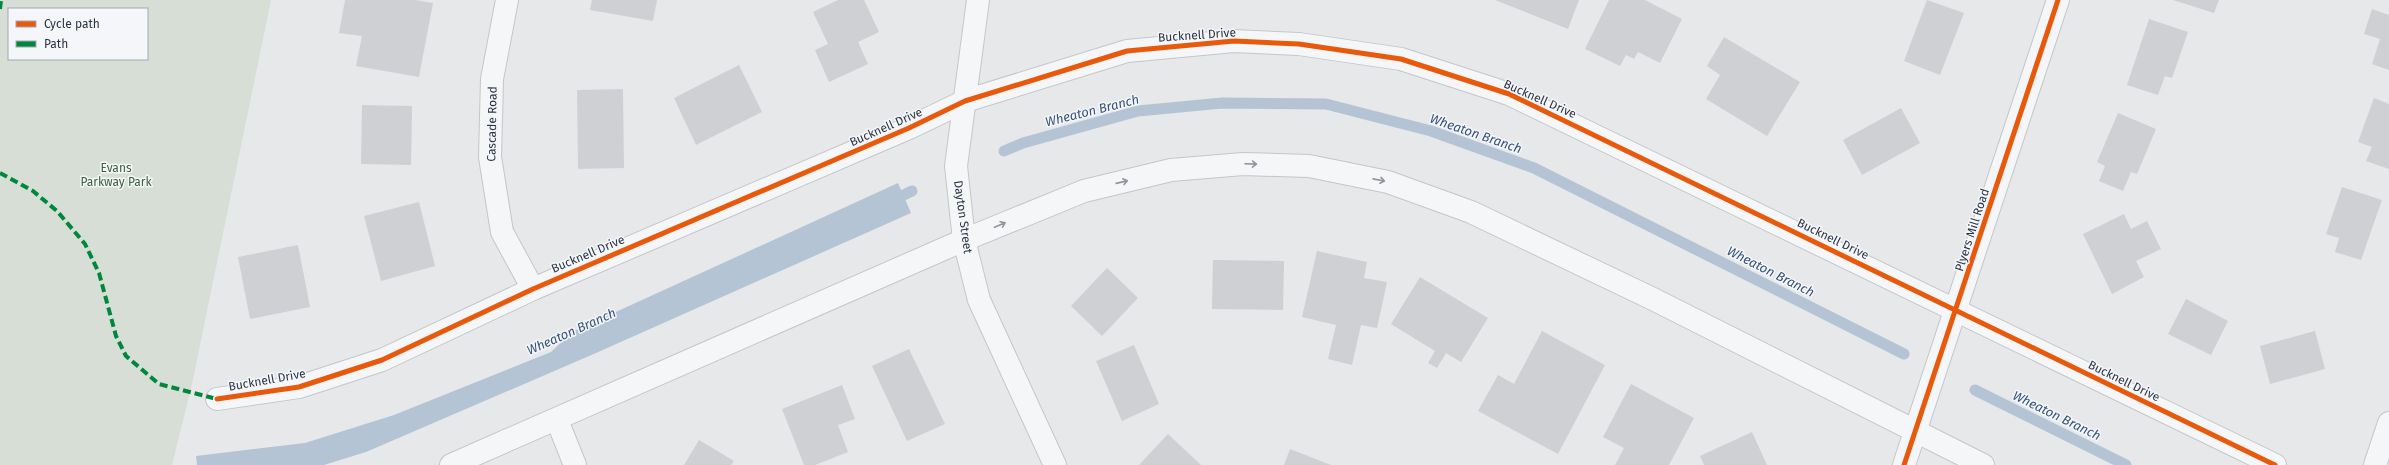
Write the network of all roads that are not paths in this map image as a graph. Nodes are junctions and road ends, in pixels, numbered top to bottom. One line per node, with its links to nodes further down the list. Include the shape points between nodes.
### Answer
1 (507, 0): 6 (street, Cascade Road, via 492,79 490,157 502,232)
2 (978, 0): 4 (street, Dayton Street)
3 (2058, 0): 7 (street, Plyers Mill Road)
4 (965, 102): 5 (street, Dayton Street, via 956,166); 6 (street, Bucknell Drive); 7 (street, Bucknell Drive, via 1127,51 1234,41 1299,44 1401,59 1509,94)
5 (964, 240): 9 (street); 11 (street, one-way to 11, via 1084,191 1171,170 1243,164 1309,166 1388,182 1471,212 1651,298); 14 (street, Dayton Street, via 979,300)
6 (533, 289): 8 (street, Bucknell Drive, via 382,360 298,387)
7 (1956, 311): 11 (street, Plyers Mill Road); 17 (street, Bucknell Drive)
8 (217, 399)
9 (557, 420): 12 (street); 13 (street)
10 (2389, 423): 18 (street)
11 (1915, 432): 15 (street, Plyers Mill Road); 16 (street)
12 (452, 465)
13 (575, 465)
14 (1055, 465)
15 (1904, 465)
16 (1983, 465)
17 (2275, 465)
18 (2375, 465)

